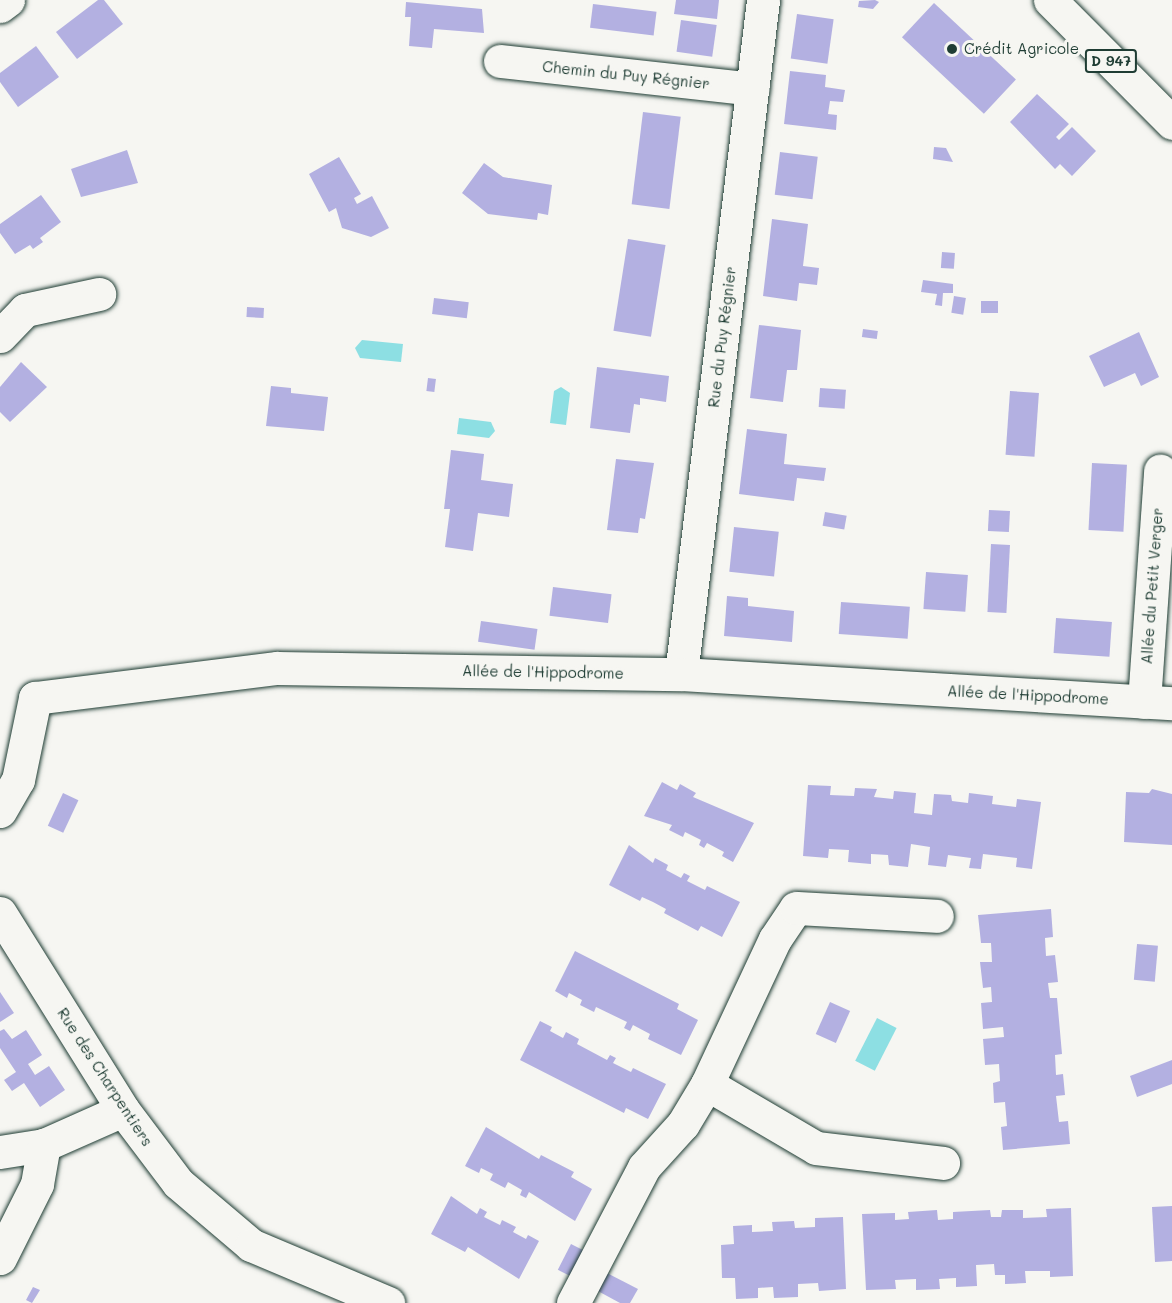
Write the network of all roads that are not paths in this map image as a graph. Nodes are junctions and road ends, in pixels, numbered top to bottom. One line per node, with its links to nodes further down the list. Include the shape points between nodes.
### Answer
1 (8, 0): 4 (street)
2 (763, 0): 6 (street, Rue du Puy Régnier)
3 (1050, 0): 7 (street, D 947)
4 (0, 6)
5 (500, 61): 6 (street, Chemin du Puy Régnier)
6 (752, 89): 11 (street, Rue du Puy Régnier)
7 (1172, 123)
8 (99, 294): 9 (street, via 25,309)
9 (0, 336)
10 (1160, 471): 12 (street, Allée du Petit Verger)
11 (681, 674): 12 (street, Allée de l'Hippodrome); 13 (street, Allée de l'Hippodrome, via 277,668 35,698 18,780)
12 (1158, 703)
13 (0, 812)
14 (0, 913): 17 (street, Rue des Charpentiers)
15 (937, 916): 16 (street, via 796,908 775,939)
16 (707, 1084): 20 (street, via 816,1148); 23 (street, via 683,1124 644,1167)
17 (123, 1110): 18 (street); 22 (street, Rue des Charpentiers, via 178,1184 251,1245)
18 (44, 1145): 19 (street); 21 (street, via 37,1184)
19 (0, 1152)
20 (943, 1163)
21 (0, 1258)
22 (369, 1300)
23 (573, 1303)

